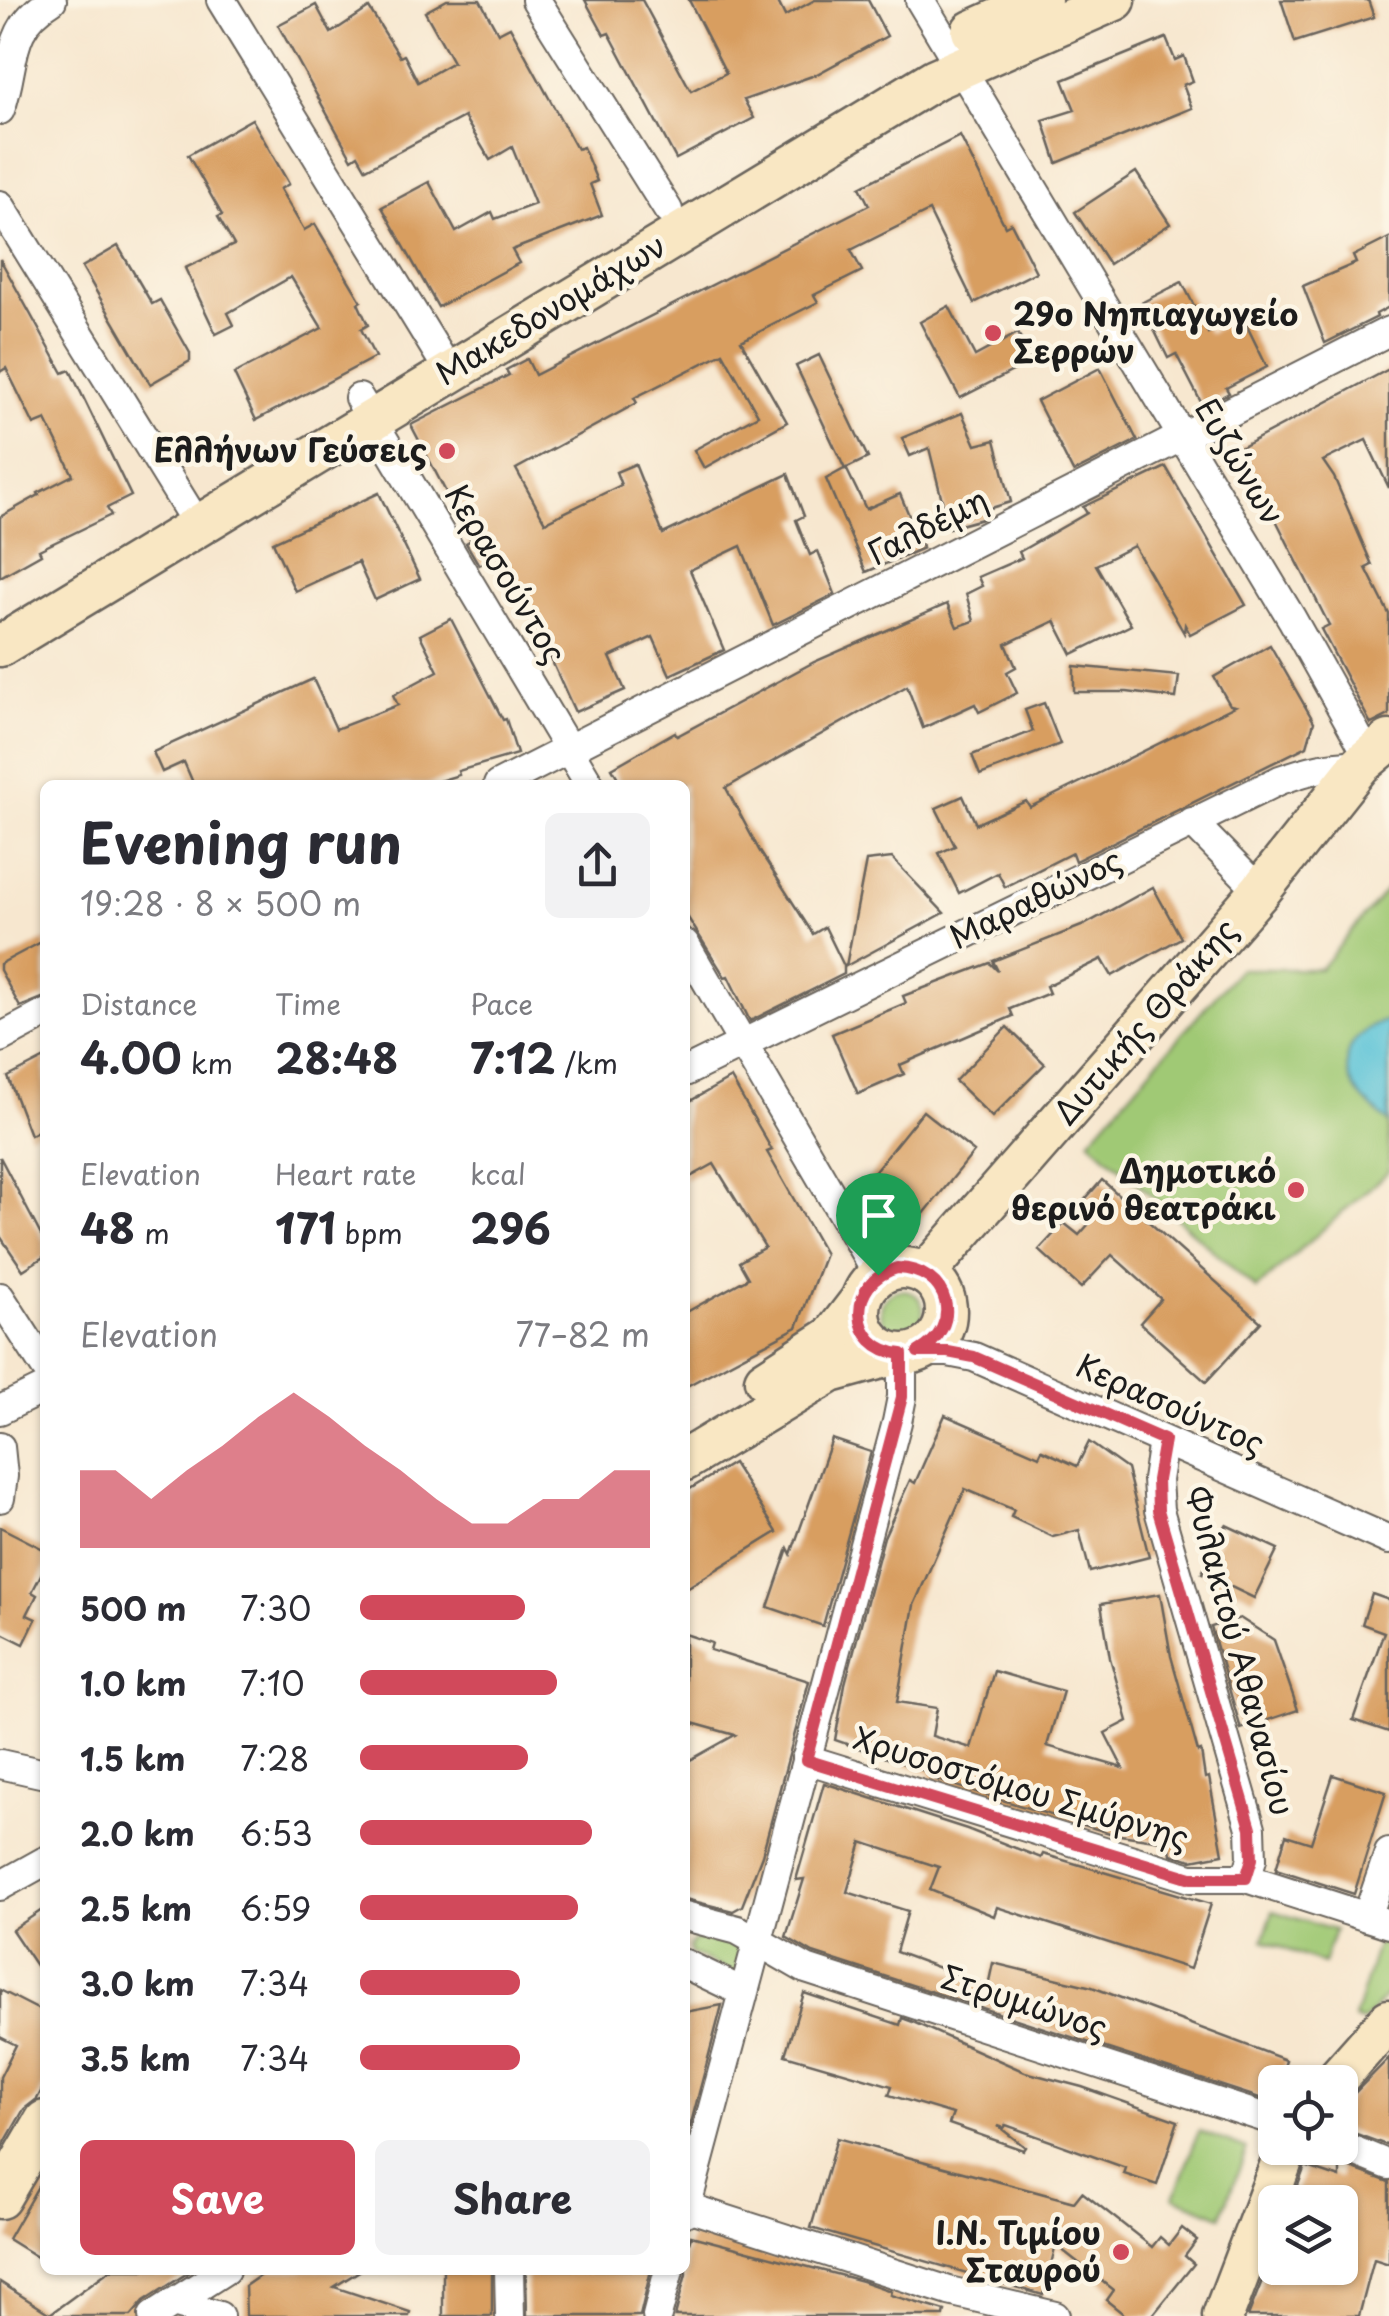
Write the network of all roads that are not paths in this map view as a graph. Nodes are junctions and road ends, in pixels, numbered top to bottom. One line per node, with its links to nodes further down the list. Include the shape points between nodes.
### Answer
1 (52, 0): 8 (street, via 22,26)
2 (221, 0): 12 (street)
3 (536, 0): 10 (street)
4 (920, 0): 7 (street, Ευζώνων)
5 (1041, 0): 7 (street, Μακεδονομάχων)
6 (1115, 0): 7 (street, Μακεδονομάχων)
7 (953, 54): 10 (street, Μακεδονομάχων, via 888,75); 12 (street, Μακεδονομάχων); 14 (street, Ευζώνων)
8 (0, 110)
9 (0, 204): 15 (street)
10 (668, 210): 12 (street, Μακεδονομάχων)
11 (1389, 331): 14 (street, Γαλδέμη)
12 (443, 361): 13 (street, Μακεδονομάχων)
13 (366, 408): 15 (street, Μακεδονομάχων); 18 (street, Κερασούντος)
14 (1182, 436): 18 (street, Γαλδέμη); 19 (street, Ευζώνων)
15 (190, 514): 16 (street, Μακεδονομάχων); 17 (street, Μακεδονομάχων)
16 (0, 619)
17 (0, 646)
18 (569, 750): 20 (street, Γαλδέμη); 21 (street, Κερασούντος)
19 (1373, 754): 22 (street, Μαραθώνος, via 1311,768); 23 (street, Δυτικής Θράκης)
20 (508, 780)
21 (587, 780)
22 (1192, 822): 23 (street); 27 (street, Μαραθώνος)
23 (1260, 891): 29 (street, Δυτικής Θράκης)
24 (690, 952): 27 (street)
25 (40, 1017): 26 (street)
26 (0, 1038)
27 (744, 1042): 28 (street, Μαραθώνος); 30 (street)
28 (690, 1069)
29 (926, 1274): 30 (street, via 897,1268); 33 (street, via 942,1292 946,1313 940,1334)
30 (869, 1288): 33 (street, via 859,1312 866,1334 882,1349); 37 (street, via 834,1336)
31 (0, 1297): 32 (street)
32 (10, 1332): 34 (street)
33 (905, 1353): 38 (street, Κερασούντος, via 974,1357); 40 (street, via 831,1372); 43 (street, via 897,1422)
34 (40, 1363)
35 (40, 1390): 36 (street)
36 (0, 1410)
37 (690, 1425)
38 (1164, 1440): 42 (street, Κερασούντος); 48 (street, Φυλακτού Αθανασίου, via 1158,1510 1251,1828)
39 (0, 1447): 41 (street)
40 (690, 1457)
41 (0, 1498)
42 (1389, 1540)
43 (806, 1760): 48 (street, Χρυσοστόμου Σμύρνης, via 1191,1878); 52 (street)
44 (0, 1764): 45 (street)
45 (40, 1773)
46 (1389, 1852): 51 (street)
47 (40, 1864): 49 (street)
48 (1246, 1878): 51 (street, Χρυσοστόμου Σμύρνης)
49 (0, 1886)
50 (690, 1918): 52 (street, Στρυμώνος)
51 (1378, 1921)
52 (757, 1940): 54 (street); 57 (street, Στρυμώνος, via 806,1969)
53 (690, 1966): 54 (street)
54 (743, 1992): 62 (street)
55 (1389, 2020): 56 (street)
56 (1349, 2065)
57 (1258, 2115)
58 (40, 2130): 63 (street)
59 (1358, 2153): 61 (street)
60 (1281, 2165): 74 (street)
61 (1389, 2165)
62 (690, 2194)
63 (0, 2198)
64 (690, 2210): 68 (street)
65 (217, 2275): 69 (street)
66 (509, 2275): 71 (street)
67 (668, 2275): 72 (street)
68 (946, 2304): 73 (street)
69 (163, 2310): 70 (street)
70 (219, 2316)
71 (510, 2316)
72 (657, 2316)
73 (1055, 2316)
74 (1224, 2316)

